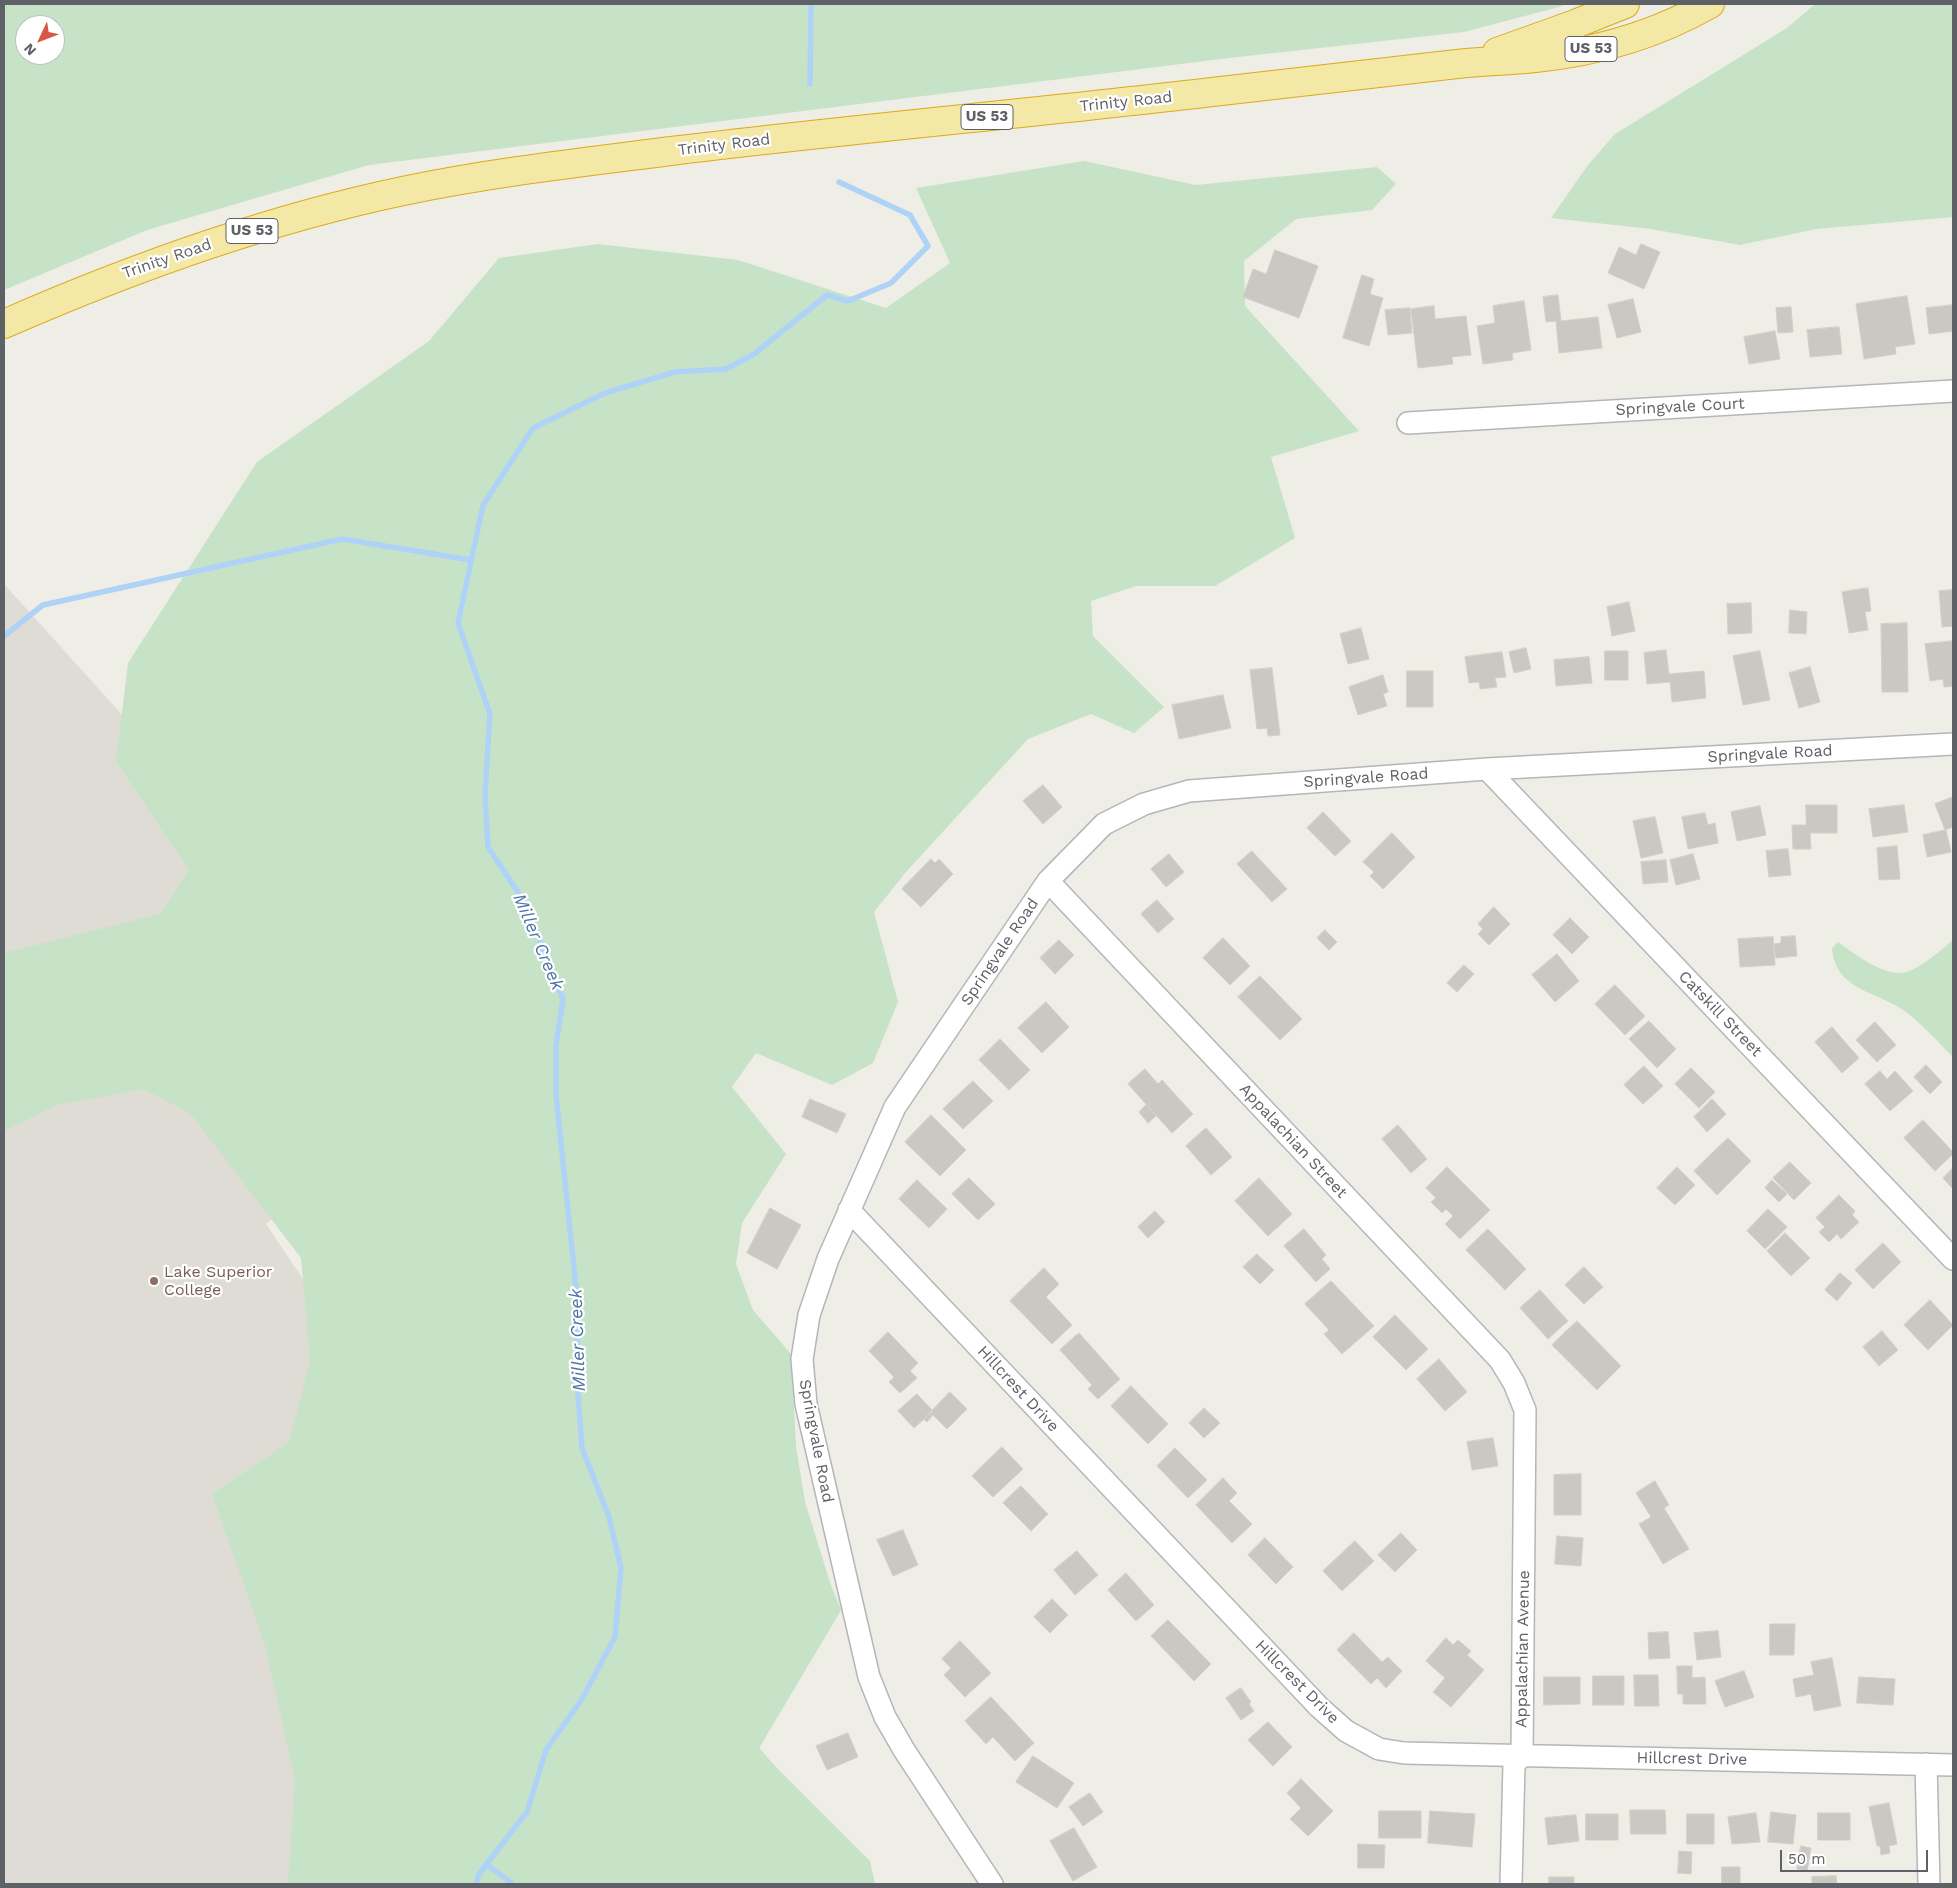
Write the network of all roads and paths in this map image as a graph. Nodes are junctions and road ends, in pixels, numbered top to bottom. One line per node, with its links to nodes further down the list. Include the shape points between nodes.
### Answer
1 (1625, 4): 3 (highway, Trinity Road / US 53)
2 (1710, 4): 3 (highway, Trinity Road / US 53, via 1652,31 1614,44 1537,58)
3 (1465, 63): 4 (highway, Trinity Road / US 53, via 736,143 483,176 323,210 240,235 133,270)
4 (4, 324)
5 (1953, 391): 6 (street, Springvale Court)
6 (1408, 423)
7 (1953, 744): 8 (street, Springvale Road)
8 (1487, 769): 9 (street, Springvale Road, via 1189,791 1144,804 1104,824); 11 (street, Catskill Street)
9 (1048, 881): 10 (street, Springvale Road, via 895,1106); 12 (street, Appalachian Street, via 1500,1360)
10 (849, 1210): 13 (street, Hillcrest Drive, via 1318,1707 1346,1731 1379,1749 1404,1753); 16 (street, Springvale Road, via 809,1315 802,1359 806,1404 870,1677 885,1717)
11 (1953, 1259)
12 (1526, 1410): 13 (street, Appalachian Avenue)
13 (1522, 1756): 14 (street, Hillcrest Drive); 17 (street, Appalachian Avenue, via 1514,1764)
14 (1926, 1764): 15 (street, Hillcrest Drive); 18 (street)
15 (1953, 1765)
16 (992, 1884)
17 (1512, 1884)
18 (1929, 1884)

